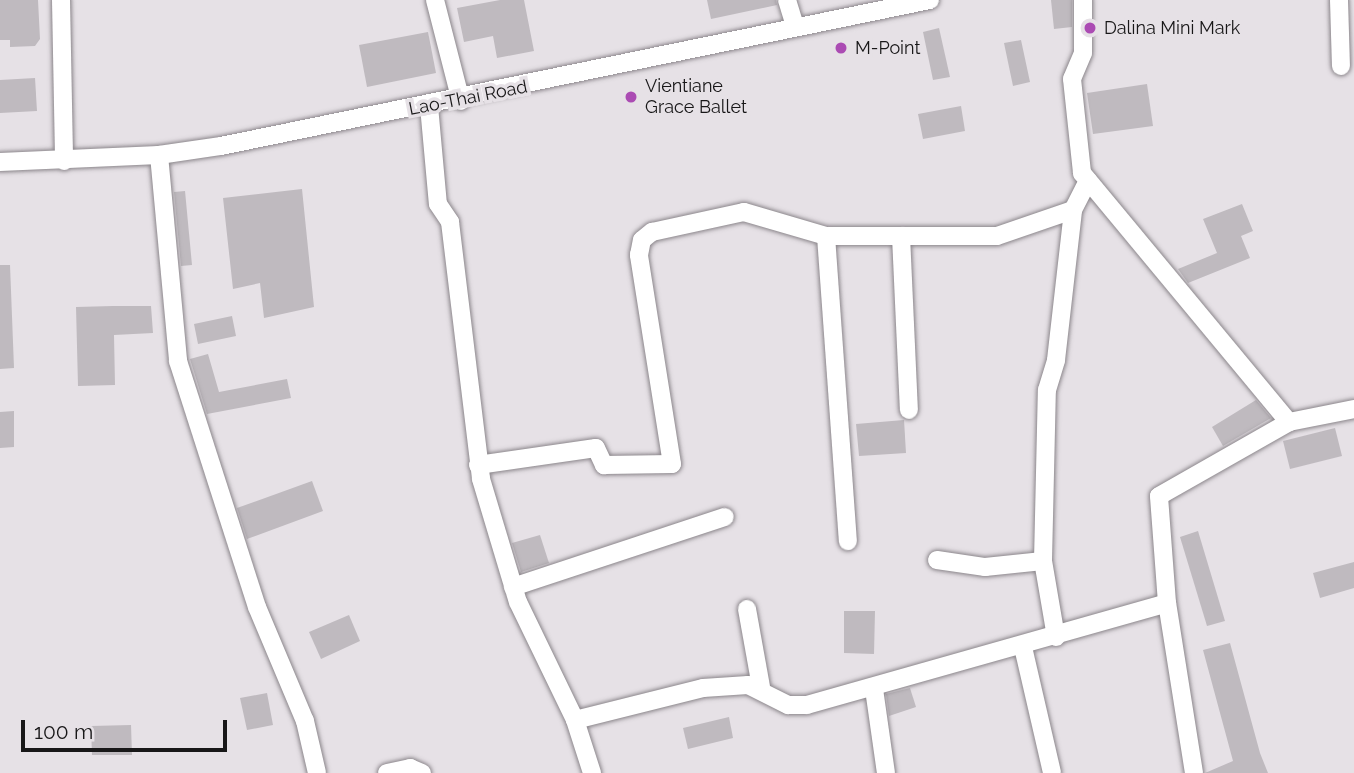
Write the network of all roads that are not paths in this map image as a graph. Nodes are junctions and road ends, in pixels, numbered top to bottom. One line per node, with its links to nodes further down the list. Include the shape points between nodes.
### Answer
1 (61, 0): 12 (street)
2 (435, 0): 9 (street)
3 (787, 0): 7 (street)
4 (930, 0): 7 (street, Lao-Thai Road)
5 (1083, 0): 14 (street, via 1083,53 1073,79 1082,173)
6 (1339, 0): 8 (street)
7 (795, 26): 9 (street, Lao-Thai Road)
8 (1341, 66)
9 (461, 101): 10 (street, Lao-Thai Road)
10 (429, 106): 11 (street, Lao-Thai Road); 21 (street, via 438,204 450,222)
11 (159, 155): 12 (street, Lao-Thai Road); 34 (street, via 174,339 184,385 257,607 305,721)
12 (64, 161): 13 (street, Lao-Thai Road)
13 (0, 162)
14 (1088, 181): 15 (street); 20 (street)
15 (1073, 210): 17 (street, via 997,236); 25 (street, via 1056,360 1047,390)
16 (826, 236): 17 (street); 21 (street, via 744,212 652,232 642,240 639,255 672,464 604,465 596,448); 23 (street)
17 (901, 236): 19 (street)
18 (1354, 409): 20 (street)
19 (909, 410)
20 (1289, 422): 27 (street, via 1159,496)
21 (478, 465): 26 (street)
22 (725, 517): 26 (street)
23 (848, 541)
24 (937, 560): 25 (street, via 985,567)
25 (1042, 561): 29 (street)
26 (513, 587): 33 (street)
27 (1167, 603): 29 (street); 40 (street)
28 (747, 609): 31 (street)
29 (1056, 637): 30 (street)
30 (1023, 647): 32 (street); 39 (street)
31 (761, 687): 32 (street, via 788,705); 33 (street, via 704,688)
32 (874, 689): 38 (street)
33 (575, 720): 37 (street)
34 (317, 773)
35 (387, 773): 36 (street, via 410,768)
36 (422, 773)
37 (592, 773)
38 (886, 773)
39 (1052, 773)
40 (1194, 773)

